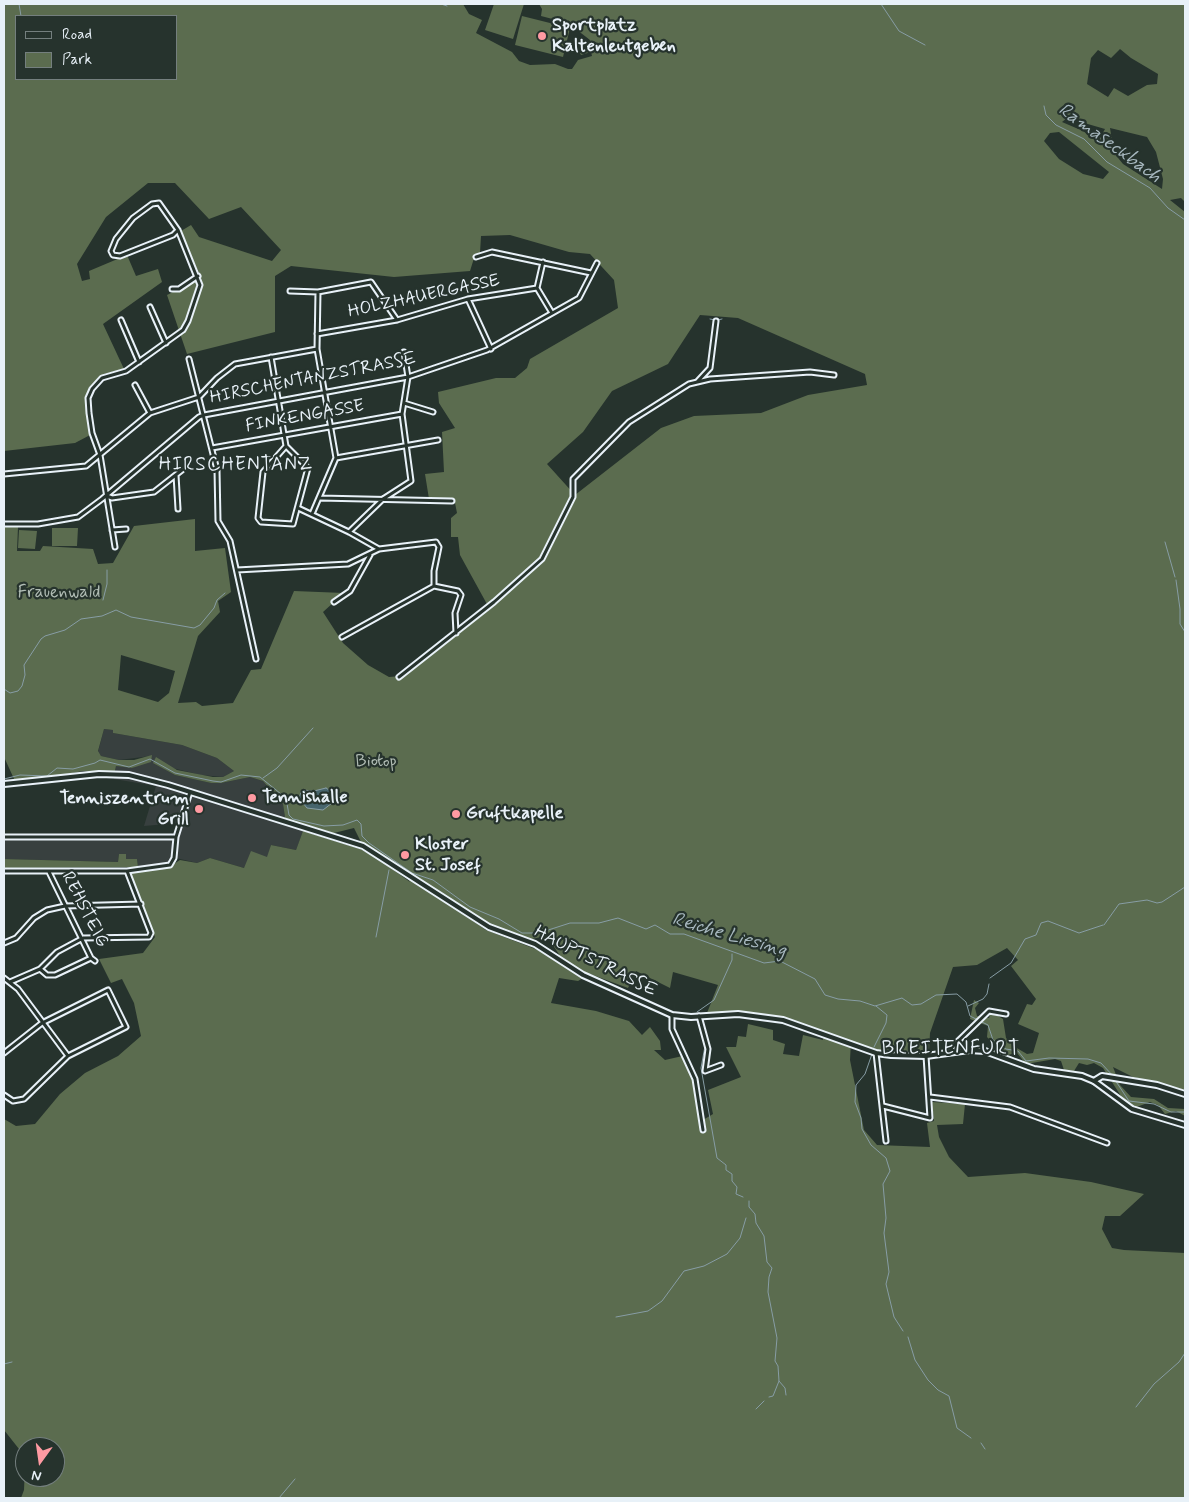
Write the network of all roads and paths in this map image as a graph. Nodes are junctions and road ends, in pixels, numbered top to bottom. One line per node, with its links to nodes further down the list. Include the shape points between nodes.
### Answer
1 (178, 230): 1 (street, via 173,235 120,256 112,254 116,239 133,218 152,204 159,202); 6 (street)
2 (476, 256): 3 (street, via 492,252)
3 (543, 262): 5 (street); 7 (street)
4 (597, 263): 5 (street, HIRSCHENTANZSTRASSE)
5 (591, 273): 13 (street, HIRSCHENTANZSTRASSE, via 579,298)
6 (198, 276): 8 (street); 18 (street, via 200,288 188,321)
7 (537, 288): 11 (street, HOLZHAUERGASSE); 13 (street)
8 (172, 289)
9 (290, 291): 10 (street)
10 (318, 292): 15 (street, via 371,282); 17 (street)
11 (468, 299): 15 (street, HOLZHAUERGASSE); 20 (street)
12 (150, 308): 18 (street)
13 (552, 314): 20 (street, HIRSCHENTANZSTRASSE)
14 (121, 320): 24 (street)
15 (397, 320): 17 (street, HOLZHAUERGASSE)
16 (716, 321): 25 (street)
17 (317, 334): 19 (street)
18 (166, 343): 24 (street)
19 (317, 349): 22 (street); 31 (street)
20 (491, 349): 27 (street, HIRSCHENTANZSTRASSE)
21 (404, 352): 27 (street)
22 (270, 357): 32 (street, via 232,365); 33 (street)
23 (189, 359): 32 (street)
24 (139, 362): 45 (street, via 126,371 102,378 88,398)
25 (709, 370): 28 (street); 29 (street)
26 (834, 375): 28 (street, via 810,372)
27 (408, 377): 31 (street, HIRSCHENTANZSTRASSE); 34 (street)
28 (710, 379): 29 (street)
29 (696, 382): 67 (street, via 629,422 573,478 573,497 545,555)
30 (135, 385): 36 (street)
31 (325, 393): 33 (street, HIRSCHENTANZSTRASSE); 39 (street)
32 (199, 397): 36 (street); 38 (street)
33 (278, 401): 38 (street, HIRSCHENTANZSTRASSE); 40 (street)
34 (404, 403): 35 (street); 37 (street)
35 (433, 412)
36 (150, 413): 45 (street)
37 (402, 414): 39 (street, FINKENGASSE); 43 (street)
38 (204, 415): 44 (street); 50 (street, HIRSCHENTANZSTRASSE)
39 (331, 426): 40 (street, FINKENGASSE); 46 (street)
40 (284, 434): 42 (street); 44 (street, FINKENGASSE)
41 (438, 440): 43 (street)
42 (286, 446): 54 (street, via 308,468); 54 (street, via 263,472 258,518 261,522 293,524)
43 (408, 446): 46 (street); 52 (street, via 411,481)
44 (212, 448): 64 (street, via 217,470 218,521 230,541)
45 (100, 455): 48 (street, via 83,468); 50 (street)
46 (336, 458): 51 (street)
47 (182, 470): 49 (street)
48 (4, 474)
49 (176, 475): 50 (street, via 154,492); 55 (street)
50 (106, 496): 57 (street, HIRSCHENTANZSTRASSE, via 71,519 38,524); 59 (street)
51 (320, 498): 52 (street); 56 (street)
52 (383, 499): 53 (street); 60 (street)
53 (452, 501)
54 (298, 508): 56 (street)
55 (178, 509)
56 (312, 514): 60 (street)
57 (4, 524)
58 (126, 528): 59 (street)
59 (112, 530): 61 (street)
60 (349, 532): 62 (street)
61 (115, 547)
62 (380, 549): 63 (street); 65 (street, via 436,542 439,547)
63 (370, 555): 64 (street, via 348,564); 66 (street, via 350,591)
64 (237, 570): 69 (street)
65 (434, 586): 67 (street, via 460,593 455,613); 68 (street)
66 (334, 602)
67 (456, 633): 70 (street)
68 (342, 638)
69 (256, 659)
70 (399, 677)
71 (4, 784): 72 (main road, HAUPTSTRASSE, via 83,774 115,774)
72 (190, 792): 74 (street); 88 (main road, HAUPTSTRASSE, via 363,846 489,927 535,944 583,975)
73 (4, 837): 74 (street)
74 (176, 837): 76 (street, via 170,865)
75 (4, 871): 77 (street)
76 (127, 871): 77 (street); 78 (street)
77 (49, 872): 79 (street, REHSTEIG)
78 (141, 904): 79 (street); 80 (street, via 151,933 149,937)
79 (65, 906): 80 (street, REHSTEIG); 81 (street, via 36,916 16,938)
80 (83, 938): 82 (street, REHSTEIG); 84 (street, via 57,952)
81 (4, 943)
82 (92, 958): 83 (street, REHSTEIG); 84 (street, via 55,975 46,975)
83 (95, 961)
84 (40, 969): 86 (street)
85 (4, 978): 86 (street)
86 (10, 982): 90 (street)
87 (1006, 1014): 91 (street, via 989,1010)
88 (672, 1015): 89 (main road, HAUPTSTRASSE); 103 (street, via 672,1029 695,1079)
89 (699, 1016): 93 (main road, HAUPTSTRASSE, via 738,1014 783,1020); 96 (street, via 708,1049 705,1071)
90 (42, 1023): 92 (street); 94 (street); 94 (street, via 108,990 126,1027)
91 (950, 1052): 95 (main road, HAUPTSTRASSE); 97 (main road, HAUPTSTRASSE, via 985,1051 1034,1069 1082,1076)
92 (4, 1053)
93 (876, 1053): 95 (main road, HAUPTSTRASSE); 101 (street)
94 (68, 1056): 99 (street, via 24,1099 13,1101)
95 (926, 1056): 100 (street)
96 (721, 1066)
97 (1094, 1081): 98 (main road, via 1102,1076 1152,1084); 102 (main road, HAUPTSTRASSE, via 1132,1109)
98 (1185, 1094)
99 (4, 1095)
100 (930, 1097): 101 (street, via 929,1120); 105 (street, via 1010,1107)
101 (883, 1106): 104 (street)
102 (1185, 1125)
103 (703, 1130)
104 (886, 1140)
105 (1107, 1143)

